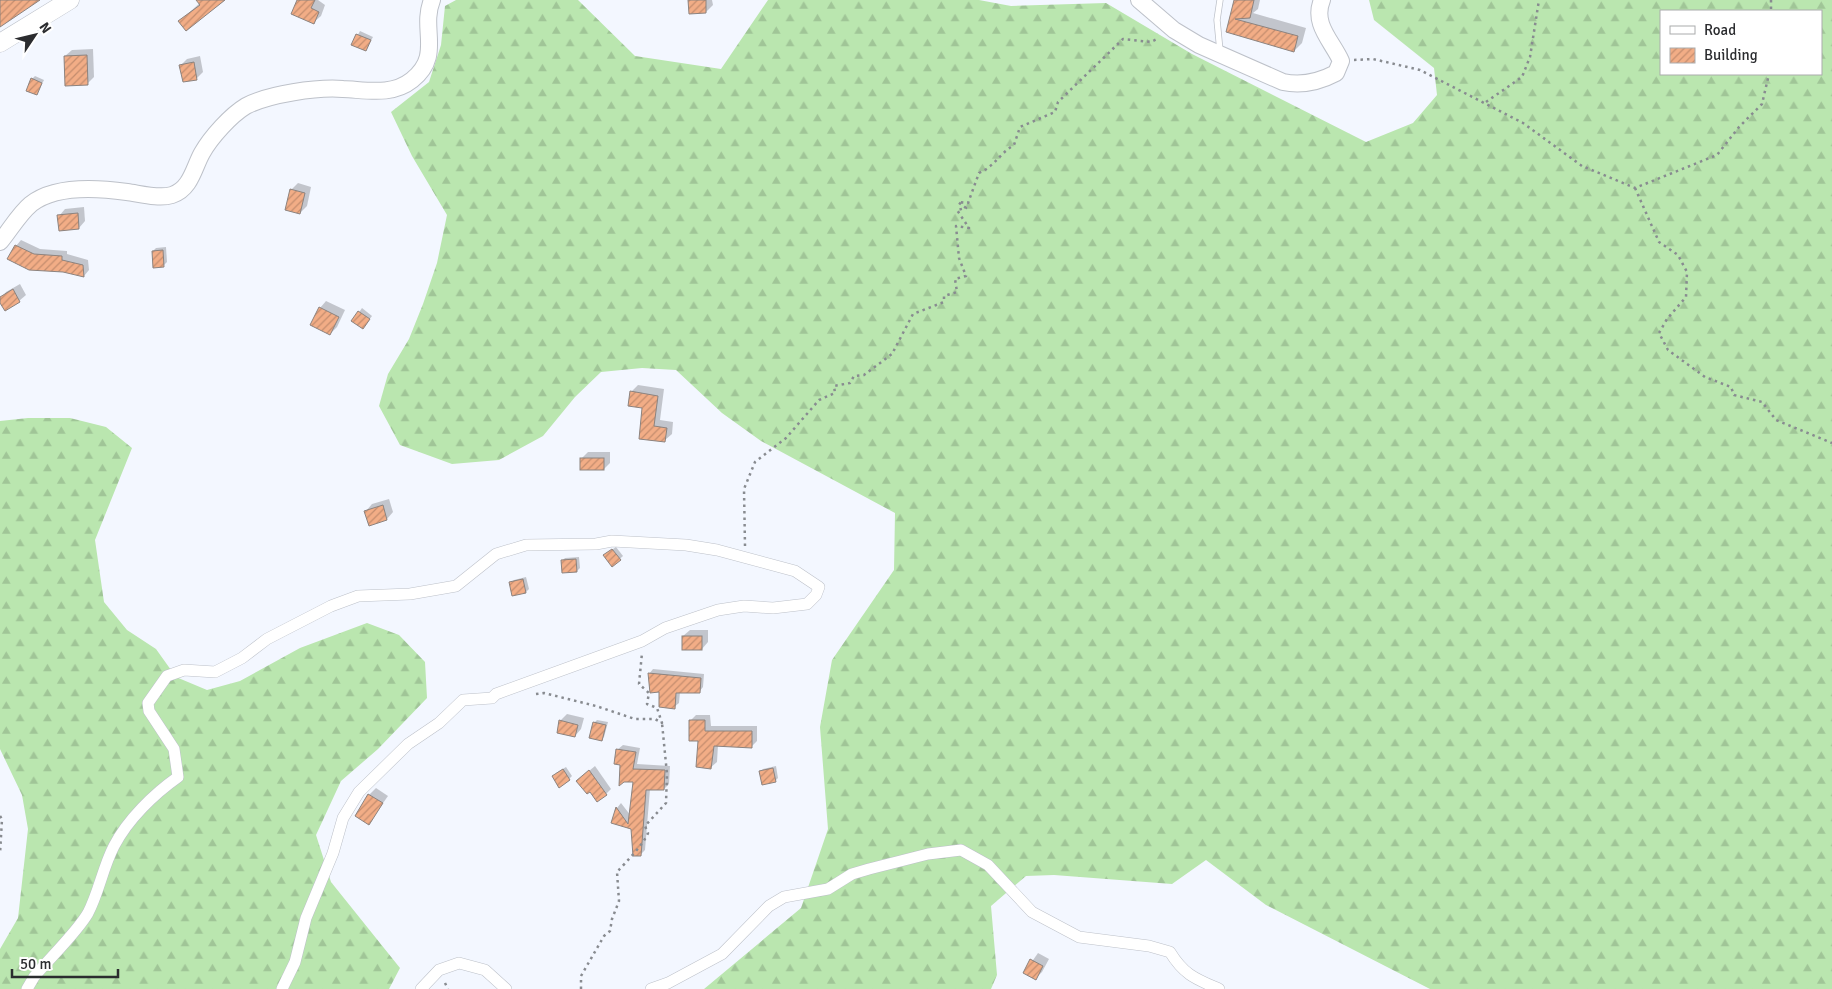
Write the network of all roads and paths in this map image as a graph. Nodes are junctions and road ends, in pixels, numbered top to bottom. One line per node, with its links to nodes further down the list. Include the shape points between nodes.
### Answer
1 (70, 0): 8 (main road)
2 (432, 0): 14 (main road, via 427,13 431,46 427,65 400,87 373,92 342,88 302,92 246,106 202,152 192,176 174,195 110,190 60,192 31,204)
3 (1139, 0): 7 (main road)
4 (1220, 0): 9 (lane)
5 (1322, 0): 10 (main road, via 1318,9 1319,20)
6 (1539, 0): 12 (path, via 1530,57 1522,77)
7 (1174, 30): 9 (main road); 16 (path, via 1152,42 1123,39 1058,102 1056,112 1020,127 1014,145 1002,152 992,167 979,173 968,203 958,202 966,208 957,210 970,228 956,226 959,258 966,276 955,279 957,292 944,296 944,302 913,314 892,354 864,375 854,376 850,383 834,386 835,393 820,400 786,438 754,462 744,489)
8 (0, 43)
9 (1220, 55): 10 (main road, via 1295,85 1322,81 1336,74)
10 (1341, 61): 12 (path, via 1373,60 1420,70)
11 (1769, 75): 13 (path, via 1762,104 1738,127 1717,156)
12 (1485, 102): 13 (path, via 1530,128 1582,166)
13 (1635, 188): 15 (path, via 1659,242 1678,255 1687,272 1686,297 1659,333 1668,350 1705,377 1731,387 1734,395 1762,402 1776,420)
14 (0, 242)
15 (1832, 443)
16 (745, 558): 17 (street, via 795,571 818,587 816,595 807,604 718,610 665,628); 22 (street, via 686,546 612,541 526,545 496,554 456,586 410,594 358,596 267,639 242,658 215,672 184,670 167,676 148,703 149,711 174,749 178,777 158,792 125,830 114,846 87,915)
17 (642, 641): 19 (path, via 645,643 639,684 649,693 647,704 656,708); 23 (street, via 557,670 492,698 463,700 439,723 408,744 359,792 343,818 333,853 306,918 295,962)
18 (527, 694): 19 (path, via 544,693 635,719 655,719)
19 (662, 723): 26 (path, via 666,803 645,826 648,834 644,844 617,872 620,901 610,931 581,976)
20 (0, 816): 21 (path)
21 (0, 854)
22 (27, 989)
23 (282, 989)
24 (421, 989): 25 (street, via 439,970 459,963 485,970)
25 (506, 989)
26 (581, 989)
27 (651, 989): 28 (street, via 722,954 769,906 784,897 828,888 852,874 869,869 928,854 961,850 988,866 1032,912 1079,937 1149,946 1170,952 1191,977)
28 (1220, 989)

